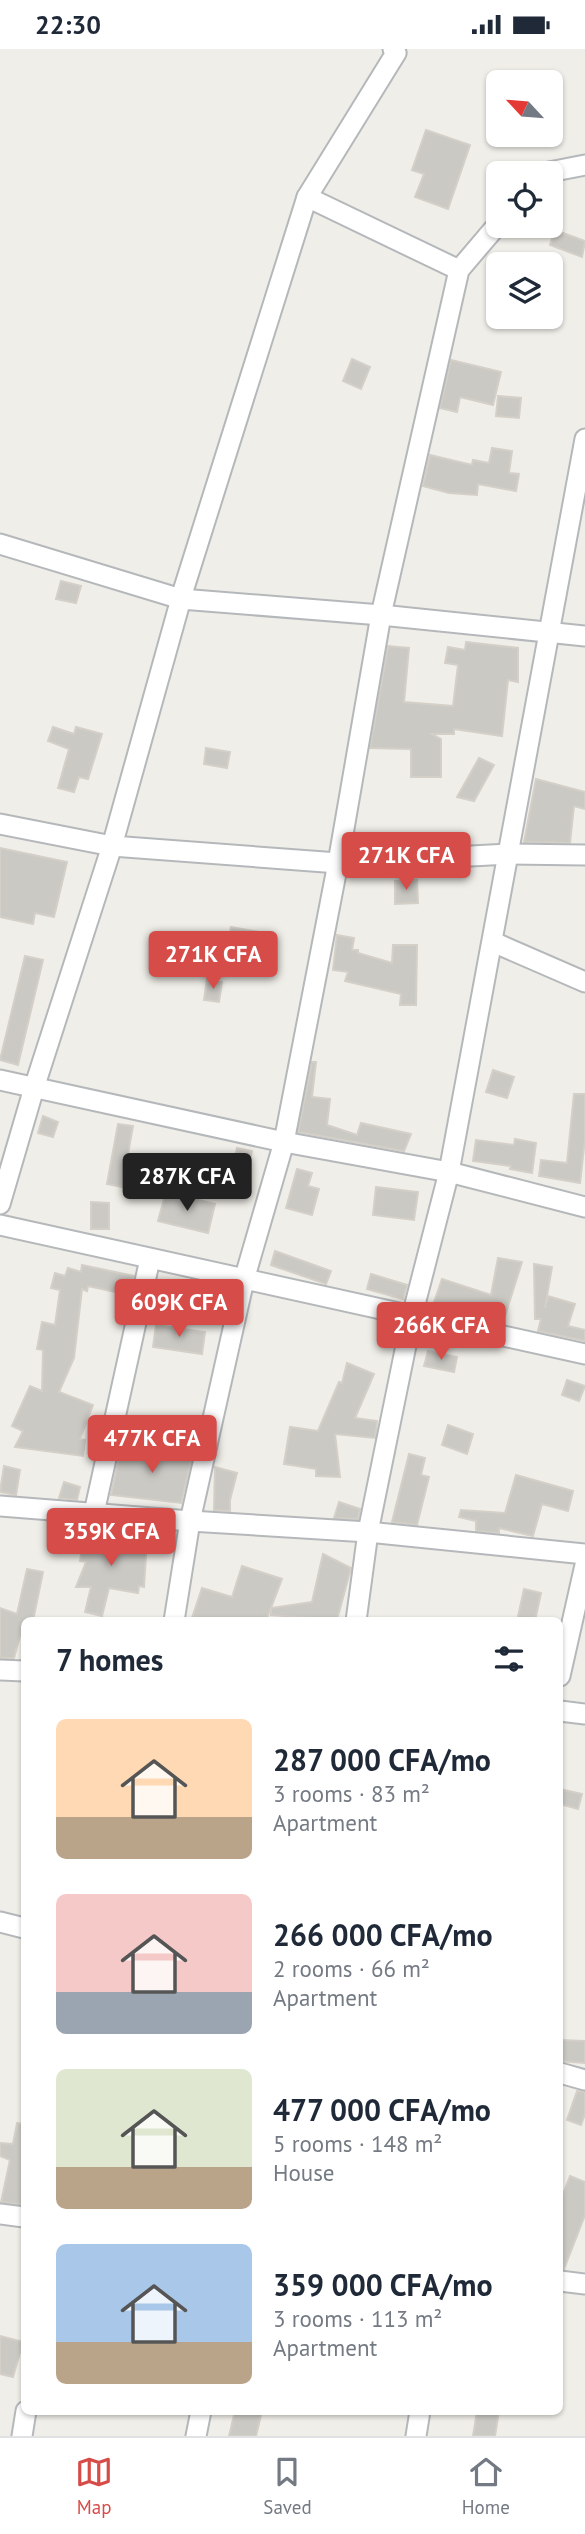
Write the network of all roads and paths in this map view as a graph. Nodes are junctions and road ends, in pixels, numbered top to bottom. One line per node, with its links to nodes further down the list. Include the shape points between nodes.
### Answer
1 (393, 49): 4 (street, via 396,53)
2 (585, 165): 3 (street)
3 (563, 169)
4 (307, 197): 6 (street); 9 (street)
5 (486, 238): 6 (street)
6 (459, 270): 10 (street)
7 (585, 439): 11 (street)
8 (0, 544): 9 (street)
9 (181, 599): 10 (street); 14 (street)
10 (381, 615): 11 (street); 17 (street)
11 (549, 632): 12 (street); 15 (street)
12 (585, 636)
13 (0, 824): 14 (street)
14 (113, 846): 17 (street); 21 (street)
15 (509, 854): 16 (street); 17 (street); 18 (street)
16 (585, 855)
17 (338, 863): 22 (street)
18 (493, 942): 19 (street); 23 (street)
19 (585, 982)
20 (0, 1080): 21 (street)
21 (34, 1087): 22 (street); 24 (street)
22 (284, 1142): 23 (street); 28 (street)
23 (449, 1173): 25 (street); 29 (street)
24 (0, 1203)
25 (585, 1207)
26 (0, 1225): 27 (street)
27 (149, 1259): 28 (street); 32 (street)
28 (244, 1280): 29 (street); 33 (street)
29 (412, 1316): 30 (street); 34 (street)
30 (585, 1354)
31 (0, 1506): 32 (street)
32 (94, 1513): 33 (street)
33 (190, 1521): 34 (street); 37 (street)
34 (368, 1532): 35 (street); 38 (street)
35 (585, 1554)
36 (585, 1565): 39 (street)
37 (175, 1617)
38 (357, 1617)
39 (563, 1663)
40 (0, 1670): 41 (street)
41 (21, 1671)
42 (563, 1711): 43 (street)
43 (585, 1714)
44 (0, 1922): 45 (street)
45 (21, 1927)
46 (563, 2074): 47 (street)
47 (585, 2080)
48 (0, 2214): 49 (street)
49 (21, 2217)
50 (563, 2281): 51 (street)
51 (585, 2284)
52 (25, 2415): 55 (street)
53 (200, 2415): 56 (street)
54 (419, 2415): 57 (street)
55 (22, 2436)
56 (196, 2436)
57 (416, 2436)

